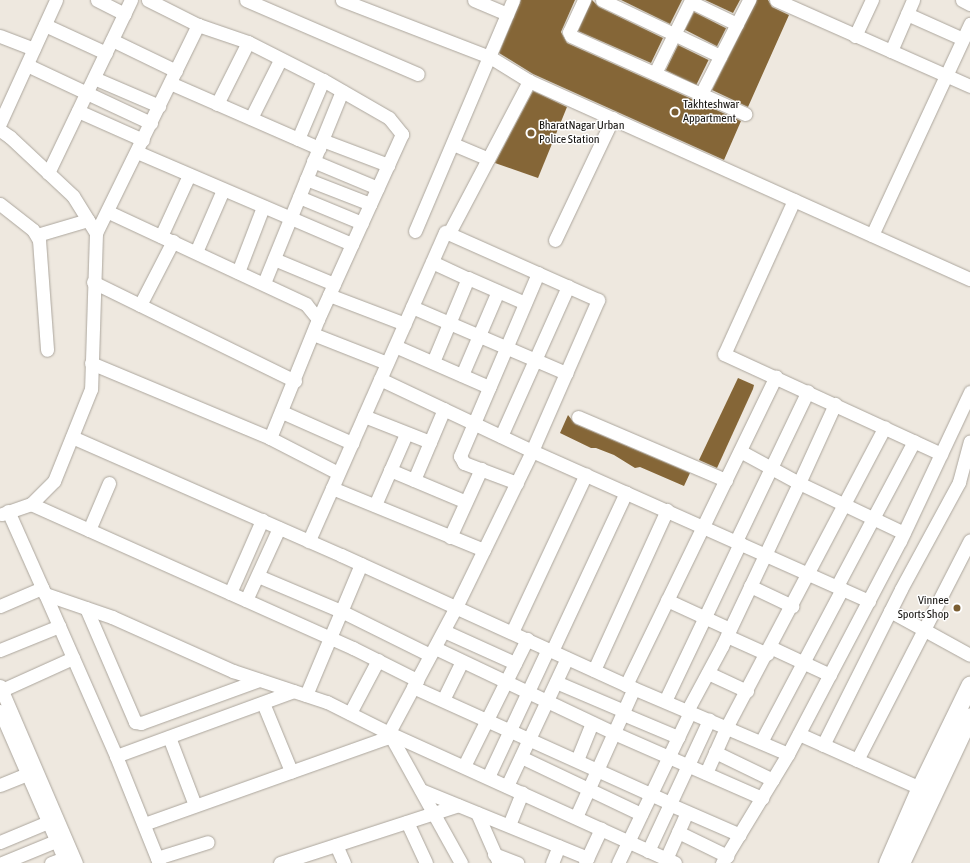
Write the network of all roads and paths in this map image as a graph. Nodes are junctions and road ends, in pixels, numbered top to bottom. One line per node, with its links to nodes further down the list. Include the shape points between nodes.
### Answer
1 (56, 0): 25 (street)
2 (96, 0): 19 (street)
3 (131, 0): 19 (street)
4 (148, 0): 22 (street)
5 (246, 0): 40 (street)
6 (342, 0): 17 (street)
7 (474, 0): 20 (street)
8 (513, 0): 20 (street)
9 (584, 0): 39 (street, via 569,32 571,36)
10 (602, 0): 26 (street)
11 (749, 0): 23 (street)
12 (872, 0): 28 (street)
13 (913, 0): 21 (street)
14 (962, 0): 18 (street)
15 (691, 1): 23 (street); 26 (street)
16 (781, 1): 28 (street)
17 (359, 3): 36 (street)
18 (970, 4)
19 (125, 14): 30 (street)
20 (507, 14): 36 (street)
21 (907, 14): 29 (street); 33 (street)
22 (198, 24): 31 (street); 42 (street)
23 (737, 24): 35 (street)
24 (970, 24): 29 (street)
25 (45, 25): 32 (street); 34 (street)
26 (674, 34): 35 (street); 39 (street)
27 (0, 36): 32 (street)
28 (856, 36): 33 (street)
29 (963, 39): 41 (street)
30 (112, 40): 34 (street); 42 (street)
31 (248, 42): 37 (street); 50 (street)
32 (34, 49): 38 (street)
33 (890, 51): 41 (street)
34 (106, 53): 43 (street)
35 (720, 56): 49 (street)
36 (490, 57): 45 (street); 62 (street)
37 (280, 60): 44 (street); 54 (street)
38 (27, 65): 48 (street); 56 (street)
39 (655, 73): 49 (street)
40 (418, 74)
41 (946, 76): 46 (street); 85 (street)
42 (173, 77): 50 (street); 51 (street)
43 (94, 78): 48 (street); 51 (street)
44 (324, 80): 47 (street); 59 (street)
45 (529, 81): 55 (street); 64 (street)
46 (970, 86)
47 (342, 91): 61 (street); 66 (street, via 389,118 402,134)
48 (86, 94): 52 (street); 57 (street)
49 (701, 94): 53 (street)
50 (217, 104): 54 (street)
51 (159, 106): 57 (street)
52 (78, 111): 60 (street); 67 (street)
53 (745, 114)
54 (251, 118): 59 (street)
55 (612, 118): 73 (street); 87 (street)
56 (0, 123)
57 (151, 123): 60 (street)
58 (0, 130): 67 (street)
59 (298, 139): 61 (street)
60 (143, 140): 63 (street)
61 (320, 144): 65 (street); 66 (street)
62 (452, 144): 64 (street); 81 (street)
63 (137, 152): 68 (street); 77 (street)
64 (488, 159): 83 (street)
65 (314, 161): 69 (street); 70 (street)
66 (388, 165): 70 (street)
67 (48, 173): 79 (street, via 73,196)
68 (188, 174): 71 (street); 86 (street)
69 (306, 179): 72 (street); 75 (street)
70 (378, 188): 75 (street)
71 (224, 190): 76 (street); 89 (street)
72 (299, 197): 78 (street); 80 (street)
73 (794, 200): 85 (street); 118 (street, via 724,354)
74 (0, 204): 84 (street)
75 (370, 204): 80 (street)
76 (263, 207): 78 (street); 92 (street)
77 (109, 212): 82 (street); 86 (street)
78 (290, 218): 88 (street); 90 (street)
79 (88, 220): 82 (street); 84 (street)
80 (362, 223): 88 (street)
81 (415, 231)
82 (96, 233): 96 (street)
83 (449, 233): 91 (street, via 445,232); 93 (street)
84 (37, 235): 111 (street)
85 (872, 235): 95 (street)
86 (167, 239): 89 (street); 102 (street)
87 (555, 240)
88 (352, 244): 99 (street)
89 (196, 252): 92 (street)
90 (274, 258): 97 (street); 99 (street)
91 (432, 262): 94 (street); 103 (street)
92 (238, 272): 97 (street)
93 (538, 273): 98 (street); 101 (street)
94 (468, 278): 100 (street); 105 (street)
95 (970, 279)
96 (93, 282): 102 (street); 114 (street)
97 (264, 284): 104 (street, via 306,304)
98 (568, 286): 112 (street); 116 (street, via 598,300)
99 (332, 289): 104 (street); 106 (street)
100 (498, 291): 101 (street); 108 (street)
101 (525, 303): 110 (street)
102 (140, 305): 120 (street)
103 (412, 307): 105 (street); 106 (street)
104 (318, 319): 107 (street)
105 (450, 322): 108 (street); 113 (street)
106 (405, 324): 109 (street)
107 (313, 334): 115 (street); 120 (street)
108 (479, 334): 110 (street); 117 (street)
109 (395, 346): 113 (street); 115 (street)
110 (507, 346): 112 (street); 121 (street)
111 (47, 350)
112 (535, 359): 116 (street); 132 (street)
113 (433, 362): 117 (street)
114 (91, 363): 133 (street, via 91,389); 134 (street)
115 (387, 363): 119 (street)
116 (566, 373): 139 (street)
117 (462, 375): 121 (street)
118 (776, 376): 122 (street); 140 (street)
119 (380, 379): 125 (street); 127 (street)
120 (295, 381): 126 (street)
121 (489, 386): 129 (street)
122 (808, 391): 124 (street); 142 (street)
123 (970, 392): 141 (street)
124 (835, 404): 130 (street); 151 (street)
125 (444, 409): 129 (street); 137 (street)
126 (282, 412): 134 (street); 138 (street)
127 (364, 416): 131 (street); 138 (street)
128 (578, 417): 148 (street)
129 (474, 423): 132 (street); 143 (street, via 460,459)
130 (885, 427): 135 (street); 156 (street)
131 (406, 434): 137 (street); 144 (street)
132 (501, 436): 139 (street)
133 (72, 437): 155 (street, via 54,481); 161 (street)
134 (270, 438): 145 (street)
135 (914, 441): 141 (street); 160 (street)
136 (970, 441): 187 (street, via 959,482)
137 (430, 442): 147 (street)
138 (352, 443): 145 (street)
139 (532, 451): 146 (street); 150 (street)
140 (740, 451): 142 (street); 148 (street)
141 (941, 454): 165 (street)
142 (772, 468): 151 (street); 169 (street)
143 (481, 469): 150 (street); 154 (street)
144 (390, 470): 147 (street); 157 (street)
145 (338, 473): 152 (street)
146 (586, 474): 153 (street); 192 (street)
147 (414, 480): 154 (street)
148 (726, 480): 162 (street)
149 (109, 482): 164 (street)
150 (517, 483): 170 (street)
151 (799, 483): 156 (street); 171 (street)
152 (332, 488): 157 (street); 168 (street)
153 (626, 492): 158 (street); 197 (street)
154 (466, 502): 166 (street)
155 (31, 504): 159 (street); 164 (street)
156 (844, 504): 160 (street); 173 (street)
157 (375, 506): 166 (street)
158 (666, 510): 162 (street); 207 (street)
159 (3, 512): 177 (street)
160 (874, 519): 165 (street); 176 (street)
161 (262, 520): 163 (street); 178 (street)
162 (703, 526): 169 (street); 180 (street)
163 (280, 528): 168 (street); 174 (street)
164 (89, 530): 178 (street)
165 (904, 533): 181 (street)
166 (450, 537): 170 (street)
167 (970, 540): 191 (street)
168 (309, 541): 172 (street)
169 (738, 542): 171 (street); 188 (street)
170 (484, 550): 184 (street)
171 (765, 554): 173 (street); 175 (street)
172 (361, 564): 184 (street); 186 (street)
173 (809, 574): 176 (street); 183 (street)
174 (258, 576): 179 (street); 186 (street)
175 (750, 586): 183 (street); 193 (street)
176 (840, 588): 181 (street); 205 (street)
177 (44, 591): 182 (street); 185 (street); 189 (street)
178 (230, 593): 179 (street)
179 (246, 600): 194 (street)
180 (667, 600): 188 (street); 215 (street)
181 (869, 601): 209 (street)
182 (0, 606)
183 (792, 606): 199 (street)
184 (456, 607): 190 (street); 192 (street)
185 (86, 608): 210 (street); 210 (street, via 134,722 141,723)
186 (341, 611): 194 (street); 198 (street)
187 (890, 611): 191 (street); 242 (street)
188 (706, 617): 193 (street); 222 (street)
189 (60, 626): 196 (street); 201 (street)
190 (444, 630): 198 (street); 206 (street)
191 (924, 630): 200 (street); 249 (street)
192 (512, 632): 195 (street)
193 (729, 633): 199 (street); 208 (street)
194 (330, 638): 203 (street); 219 (street)
195 (527, 639): 197 (street); 206 (street)
196 (0, 650)
197 (550, 650): 202 (street); 218 (street)
198 (432, 651): 204 (street); 213 (street)
199 (769, 651): 205 (street); 217 (street)
200 (970, 655)
201 (73, 658): 216 (street); 245 (street)
202 (567, 658): 207 (street); 212 (street)
203 (378, 660): 213 (street); 226 (street)
204 (462, 661): 211 (street); 220 (street)
205 (804, 662): 209 (street); 241 (street)
206 (515, 663): 211 (street)
207 (594, 670): 215 (street)
208 (708, 673): 217 (street); 225 (street)
209 (830, 674): 236 (street)
210 (259, 680): 219 (street)
211 (506, 682): 218 (street); 229 (street)
212 (556, 682): 221 (street); 227 (street)
213 (415, 684): 220 (street); 234 (street)
214 (970, 684): 262 (main road)
215 (630, 686): 222 (street); 227 (street)
216 (1, 688): 296 (street)
217 (747, 690): 232 (street)
218 (528, 692): 221 (street); 233 (street)
219 (300, 693): 223 (street); 226 (street)
220 (443, 700): 229 (street)
221 (547, 701): 231 (street); 239 (street)
222 (665, 701): 225 (street)
223 (263, 702): 237 (street); 253 (street)
224 (0, 711): 240 (street)
225 (688, 711): 230 (street); 238 (street)
226 (350, 713): 234 (street)
227 (623, 713): 235 (street); 238 (street)
228 (970, 716): 262 (main road)
229 (487, 719): 233 (street); 250 (street)
230 (709, 720): 232 (street); 251 (street)
231 (592, 723): 235 (street); 248 (street)
232 (726, 728): 241 (street); 243 (street)
233 (510, 731): 239 (street); 256 (street)
234 (389, 733): 250 (street); 253 (street, via 386,738); 260 (street)
235 (614, 733): 246 (street); 252 (street)
236 (799, 734): 242 (street); 244 (street)
237 (169, 737): 245 (street); 267 (street)
238 (678, 737): 246 (street)
239 (530, 738): 247 (street); 248 (street)
240 (6, 741): 255 (street)
241 (761, 742): 244 (street)
242 (822, 744): 249 (street)
243 (715, 752): 254 (street); 257 (street)
244 (788, 754): 257 (street)
245 (116, 756): 276 (street)
246 (668, 757): 251 (street); 264 (street)
247 (521, 758): 259 (street); 261 (street)
248 (577, 760): 252 (street)
249 (857, 760): 262 (street)
250 (464, 766): 256 (street)
251 (689, 766): 254 (street); 266 (street)
252 (597, 770): 261 (street); 264 (street)
253 (291, 771): 267 (street)
254 (706, 773): 265 (street)
255 (27, 774): 258 (street); 274 (street)
256 (488, 777): 259 (street)
257 (773, 780): 265 (street)
258 (0, 785)
259 (508, 786): 263 (street)
260 (421, 790): 268 (street); 270 (street)
261 (588, 790): 272 (street); 273 (street)
262 (926, 790): 304 (main road); 305 (main road)
263 (522, 793): 273 (street); 277 (street)
264 (650, 795): 266 (street); 272 (street)
265 (762, 798): 280 (street)
266 (669, 804): 269 (street); 287 (street)
267 (195, 805): 276 (street)
268 (458, 805): 270 (street); 271 (street)
269 (687, 812): 279 (street); 280 (street)
270 (434, 813): 275 (street); 300 (street)
271 (477, 813): 277 (street); 288 (street)
272 (641, 814): 282 (street)
273 (576, 817): 278 (street)
274 (48, 822): 281 (street); 283 (street)
275 (407, 822): 285 (street); 299 (street)
276 (144, 824): 291 (street)
277 (509, 825): 286 (street)
278 (601, 828): 282 (street); 292 (street)
279 (678, 832): 289 (street); 293 (street)
280 (740, 835): 289 (street)
281 (56, 841): 290 (street); 294 (street)
282 (628, 841): 287 (street); 303 (street)
283 (0, 842)
284 (208, 842): 291 (street)
285 (336, 845): 297 (street); 298 (street)
286 (559, 846): 292 (street); 302 (street)
287 (648, 850): 293 (street)
288 (496, 858): 301 (street)
289 (725, 859)
290 (65, 860): 295 (street)
291 (158, 860)
292 (586, 860)
293 (670, 861)
294 (2, 863)
295 (51, 863)
296 (76, 863)
297 (280, 863)
298 (344, 863)
299 (426, 863)
300 (461, 863)
301 (517, 863)
302 (552, 863)
303 (618, 863)
304 (887, 863)
305 (901, 863)

